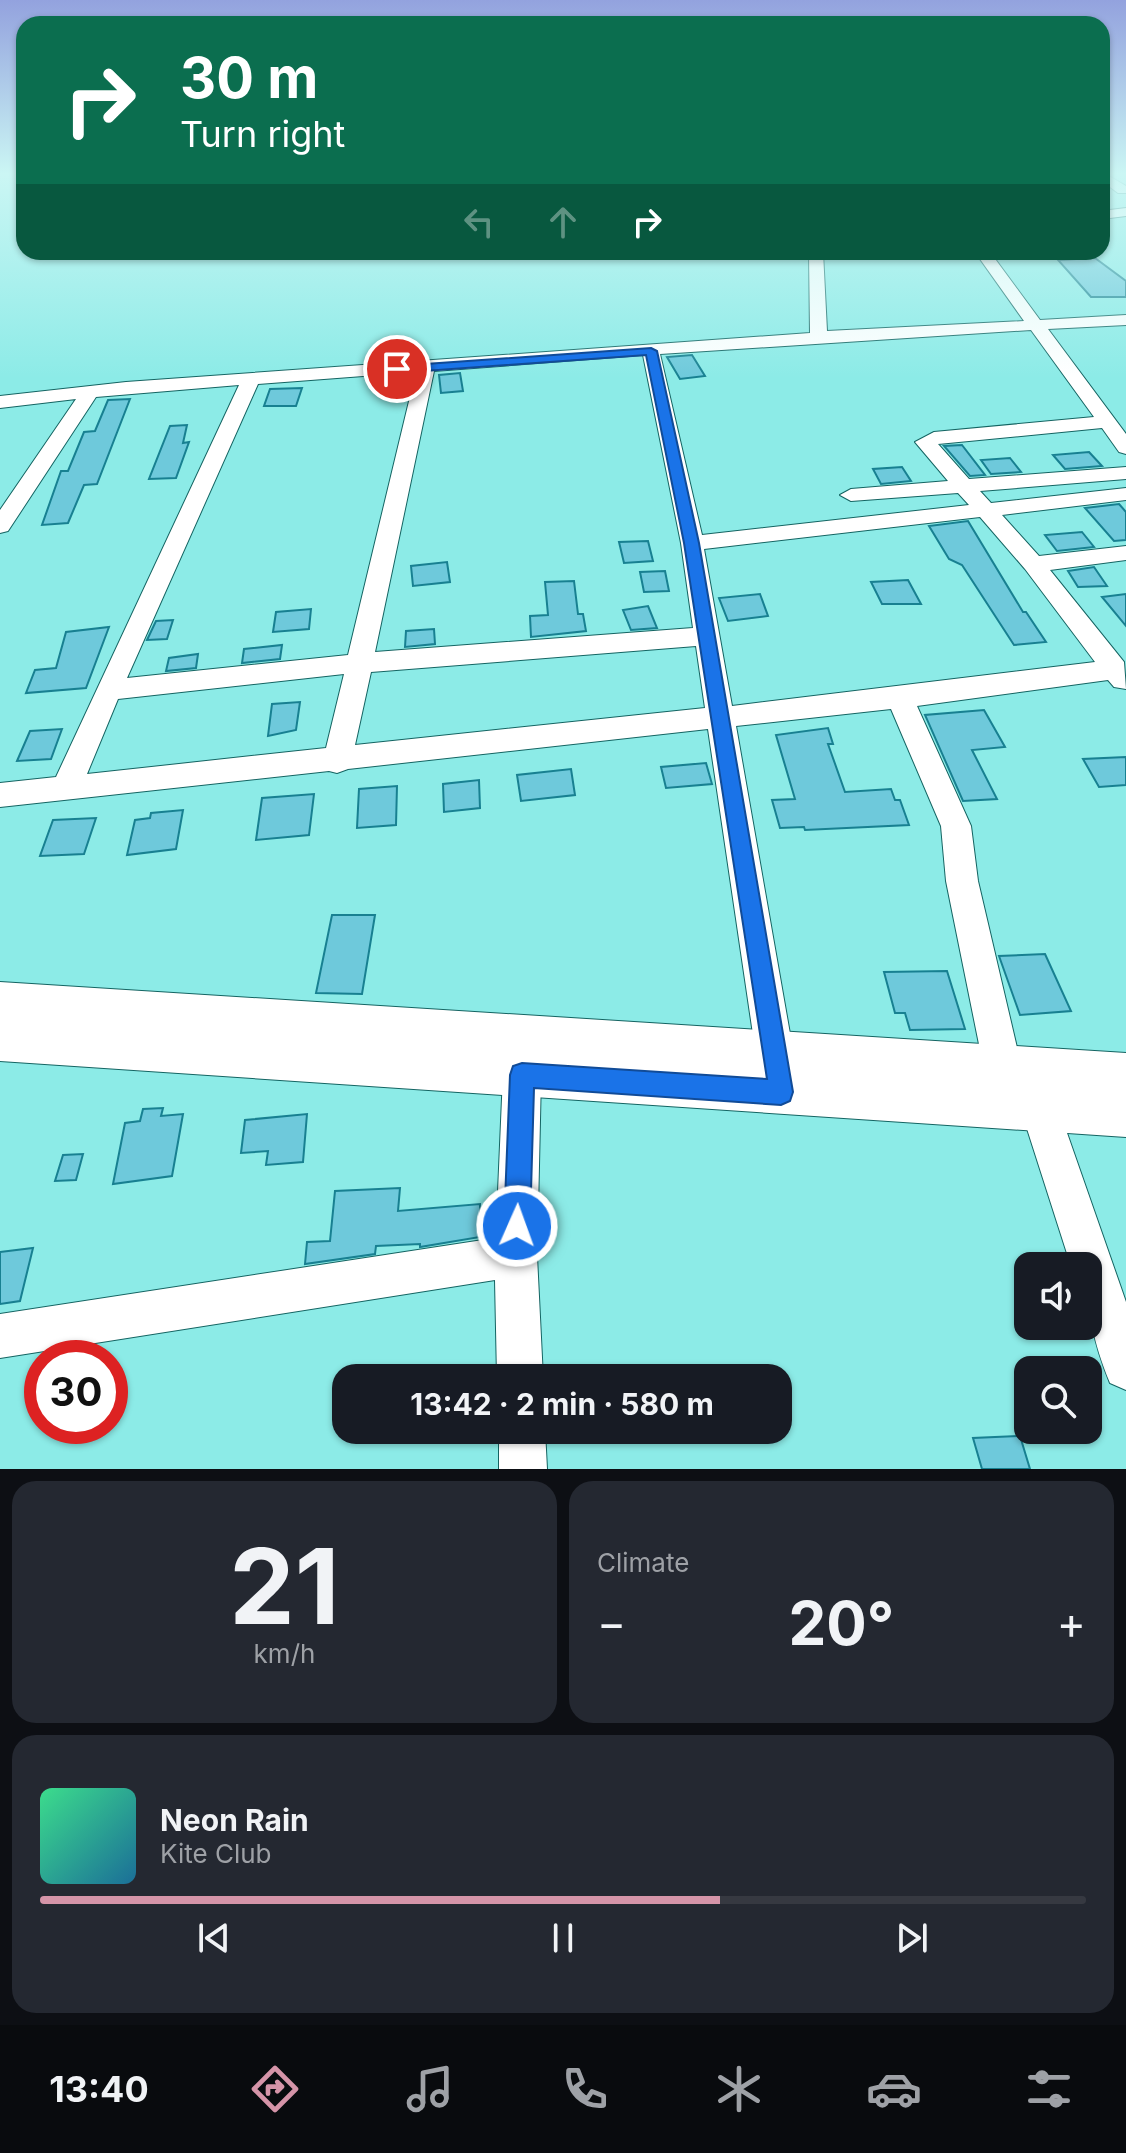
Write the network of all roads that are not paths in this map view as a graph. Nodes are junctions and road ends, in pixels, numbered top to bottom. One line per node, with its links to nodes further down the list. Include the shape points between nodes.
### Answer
1 (816, 260): 5 (street)
2 (988, 260): 4 (street)
3 (1126, 320): 4 (street)
4 (1035, 326): 5 (street); 11 (street)
5 (820, 337): 6 (street)
6 (651, 351): 7 (street); 19 (street)
7 (426, 367): 8 (street); 23 (street)
8 (250, 381): 9 (street); 25 (street)
9 (90, 392): 10 (street); 18 (street)
10 (0, 402)
11 (1107, 422): 12 (street); 14 (street, via 925,439)
12 (1126, 448)
13 (1126, 473): 14 (street)
14 (962, 487): 16 (street); 17 (street)
15 (1126, 494): 17 (street)
16 (851, 495)
17 (985, 509): 19 (street); 21 (street)
18 (0, 526)
19 (692, 543): 22 (street)
20 (1126, 553): 21 (street)
21 (1033, 564): 24 (street)
22 (708, 636): 23 (street); 27 (street)
23 (360, 663): 25 (street); 28 (street)
24 (1120, 676): 26 (street)
25 (108, 690): 29 (street)
26 (900, 698): 27 (street); 33 (street, via 956,826 962,881)
27 (721, 716): 28 (street); 34 (street)
28 (337, 762): 29 (street)
29 (66, 788): 30 (street)
30 (0, 795)
31 (0, 1003): 34 (main road)
32 (0, 1039): 35 (main road)
33 (1003, 1069): 34 (main road); 36 (main road)
34 (778, 1073): 35 (main road); 37 (main road)
35 (522, 1075): 39 (street)
36 (1126, 1076)
37 (1040, 1110): 38 (main road); 42 (street)
38 (1126, 1114)
39 (516, 1256): 40 (street); 41 (street)
40 (0, 1336)
41 (520, 1364)
42 (1126, 1367)
43 (522, 1444): 44 (street)
44 (523, 1469)

